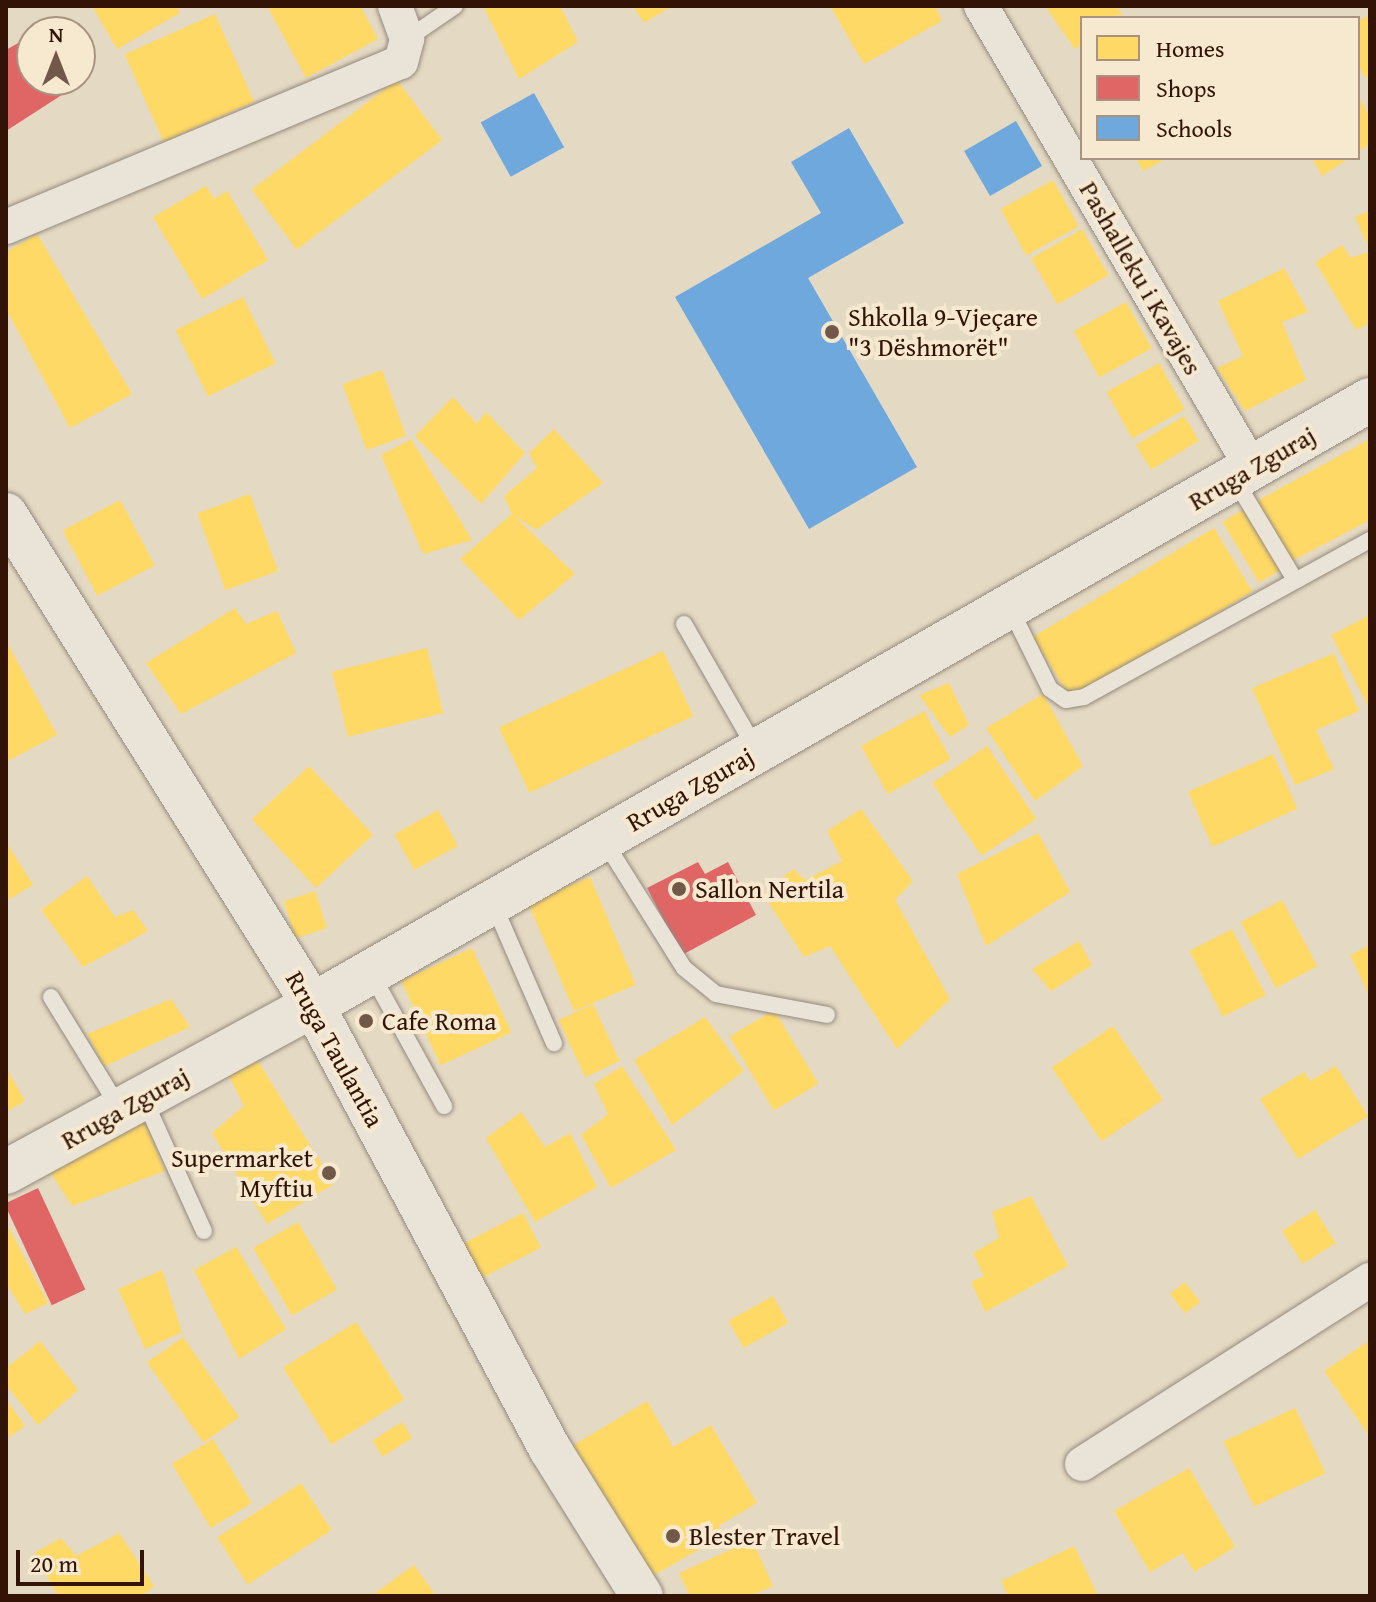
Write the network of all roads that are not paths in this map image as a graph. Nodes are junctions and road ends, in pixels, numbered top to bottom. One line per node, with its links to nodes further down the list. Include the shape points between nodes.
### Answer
1 (395, 6): 4 (street)
2 (455, 6): 4 (lane)
3 (981, 6): 7 (street, Pashalleku i Kavajes)
4 (407, 39): 5 (street, via 401,62)
5 (6, 227)
6 (1370, 400): 7 (main road, Rruga Zguraj)
7 (1243, 473): 10 (lane); 11 (main road, Rruga Zguraj)
8 (6, 514): 18 (street, Rruga Taulantia)
9 (1370, 540): 10 (lane)
10 (1294, 578): 11 (lane, via 1084,697 1066,700 1050,689)
11 (1009, 606): 13 (main road, Rruga Zguraj)
12 (684, 624): 13 (lane)
13 (757, 751): 14 (main road, Rruga Zguraj)
14 (603, 839): 15 (main road, Rruga Zguraj); 19 (lane, via 684,968 716,994)
15 (493, 902): 16 (main road, Rruga Zguraj); 20 (lane)
16 (371, 972): 18 (main road, Rruga Zguraj); 22 (lane)
17 (51, 997): 21 (lane)
18 (313, 1005): 21 (main road, Rruga Zguraj); 27 (street, Rruga Taulantia, via 550,1449)
19 (827, 1015)
20 (554, 1043)
21 (132, 1104): 23 (main road, Rruga Zguraj); 24 (lane)
22 (444, 1106)
23 (6, 1172)
24 (204, 1231)
25 (1370, 1280): 26 (street)
26 (1082, 1464)
27 (642, 1596)

